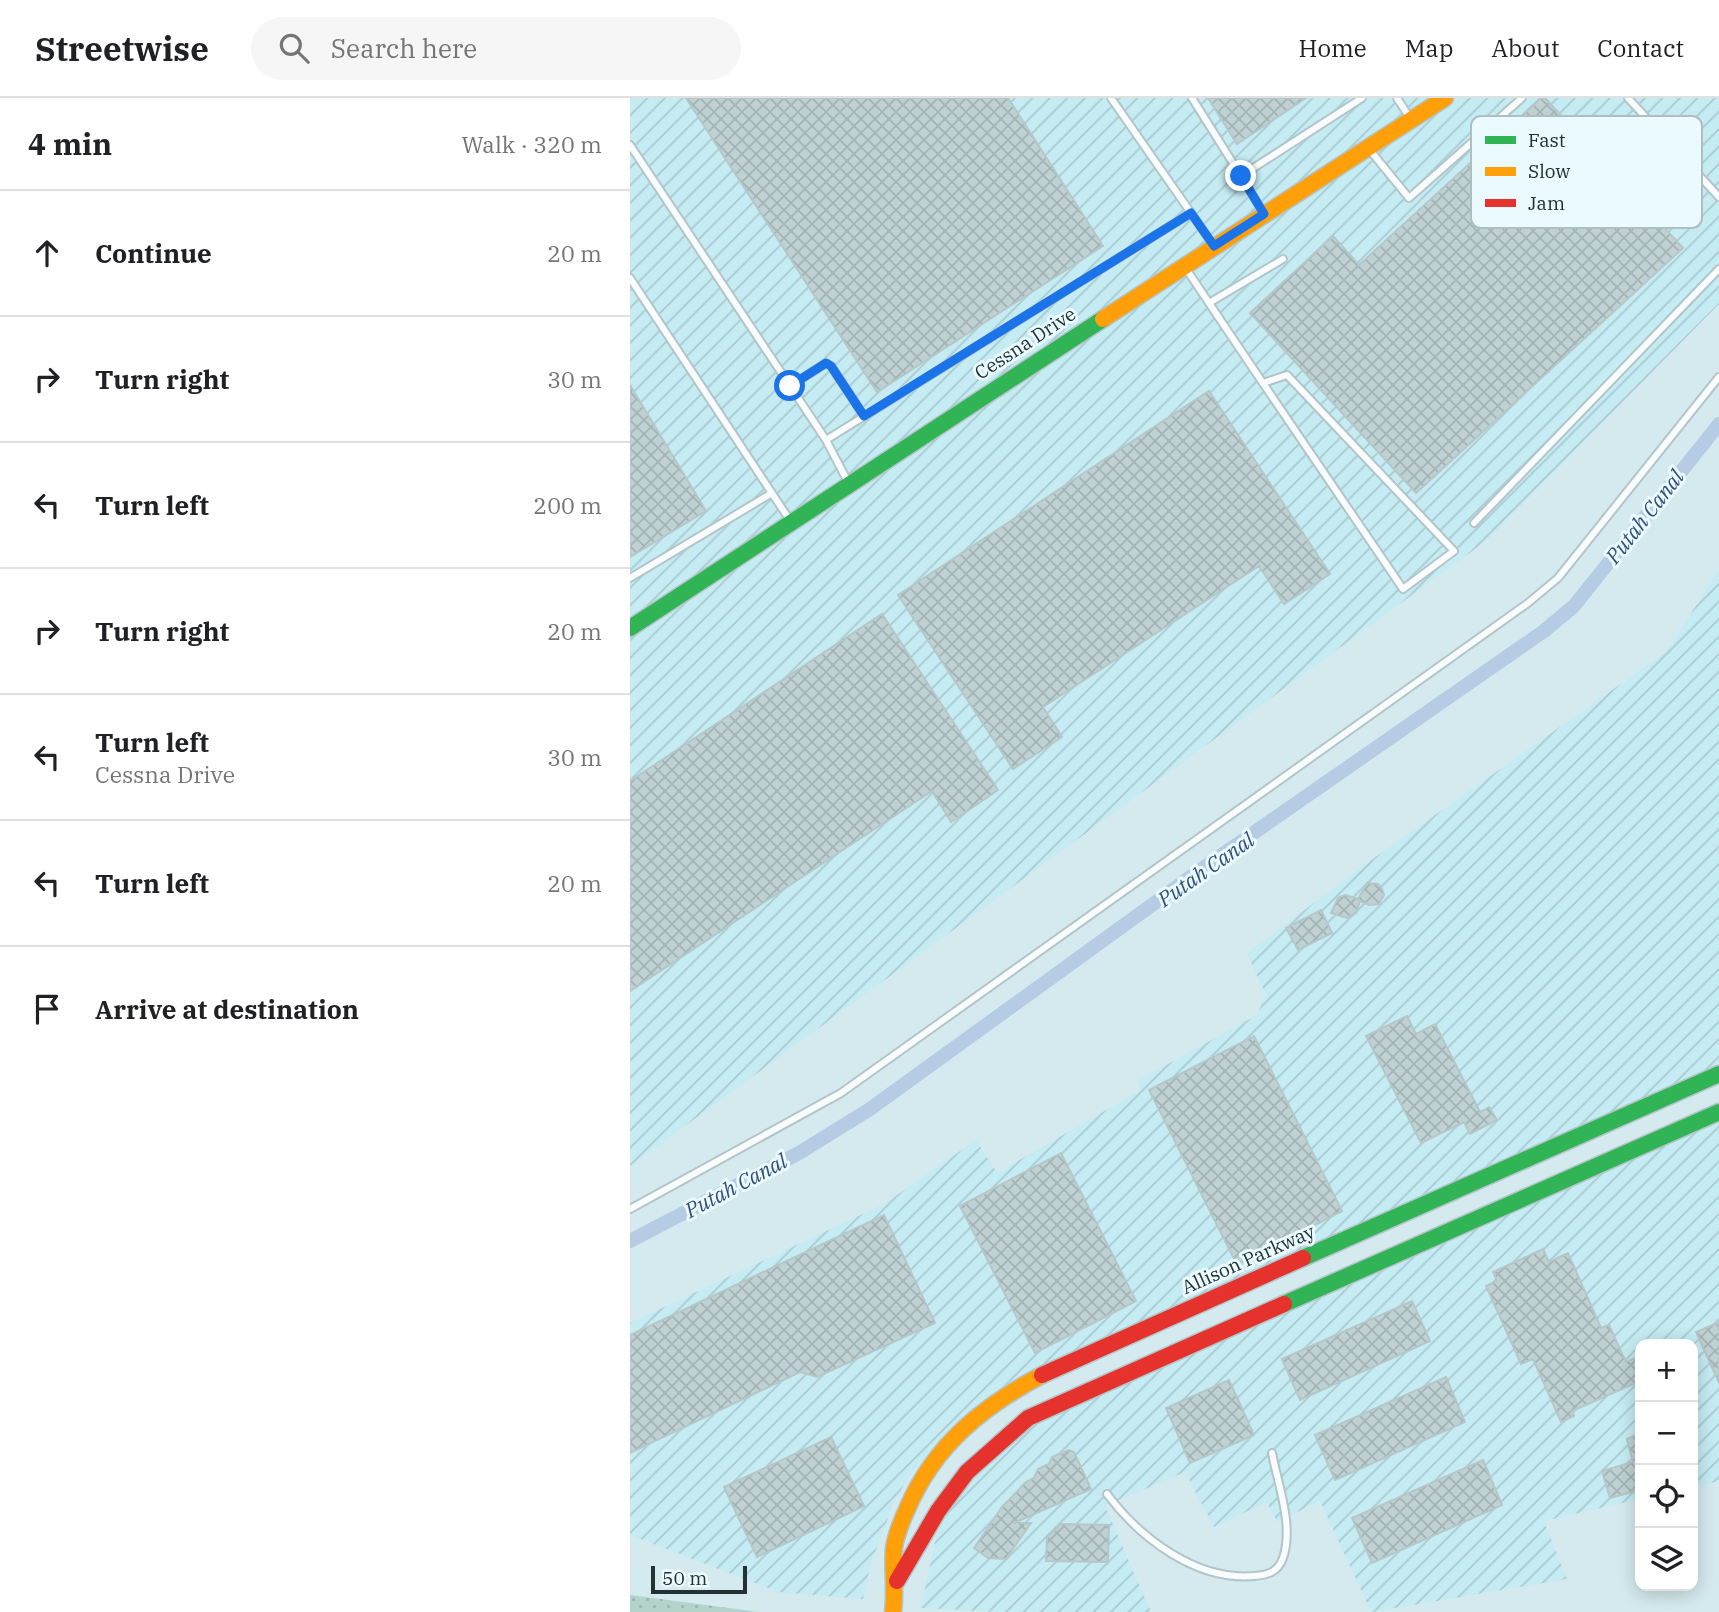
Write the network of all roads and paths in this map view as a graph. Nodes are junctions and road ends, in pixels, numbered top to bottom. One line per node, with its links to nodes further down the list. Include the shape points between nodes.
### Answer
1 (1111, 98): 17 (lane)
2 (1192, 98): 14 (lane)
3 (1362, 98): 14 (lane)
4 (1397, 98): 10 (lane)
5 (1445, 98): 10 (street, Cessna Drive)
6 (1522, 98): 8 (lane)
7 (1628, 98): 9 (lane)
8 (1502, 116)
9 (1645, 116)
10 (1411, 120): 13 (street, Cessna Drive)
11 (1471, 143): 13 (lane, via 1409,198)
12 (630, 145): 27 (lane)
13 (1367, 148): 18 (street, Cessna Drive)
14 (1241, 176): 18 (lane)
15 (1702, 179): 16 (lane)
16 (1719, 197)
17 (1191, 213): 19 (lane); 28 (lane)
18 (1264, 214): 19 (street, Cessna Drive)
19 (1214, 246): 21 (street, Cessna Drive)
20 (1283, 258): 24 (lane)
21 (1184, 265): 24 (lane); 30 (street, Cessna Drive)
22 (1719, 269): 33 (lane)
23 (630, 278): 31 (lane)
24 (1209, 303): 26 (lane)
25 (1719, 377): 38 (lane, via 1574,558 1535,598 841,1093)
26 (1263, 383): 26 (lane, via 1403,589 1454,551 1287,376)
27 (790, 386): 28 (lane, via 826,363); 29 (lane)
28 (864, 416): 29 (lane)
29 (826, 440): 30 (lane)
30 (849, 483): 32 (street, Cessna Drive)
31 (772, 493): 32 (lane); 34 (lane)
32 (792, 523): 35 (street, Cessna Drive)
33 (1474, 523)
34 (630, 578)
35 (630, 628)
36 (1719, 1074): 41 (street, Allison Parkway, via 1023,1383 954,1434 925,1472 894,1548)
37 (1719, 1112): 41 (street, Allison Parkway, via 1028,1418 981,1455 943,1499)
38 (630, 1209)
39 (1272, 1453): 40 (lane, via 1286,1540 1282,1560 1268,1575 1224,1576 1193,1565 1136,1527)
40 (1107, 1494)
41 (896, 1582): 42 (street, Allison Parkway)
42 (893, 1612)

